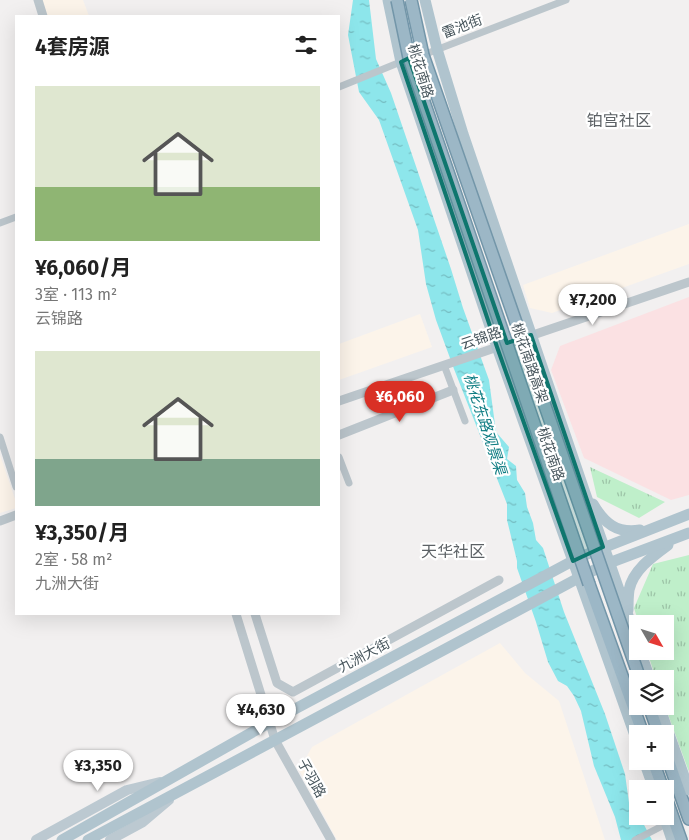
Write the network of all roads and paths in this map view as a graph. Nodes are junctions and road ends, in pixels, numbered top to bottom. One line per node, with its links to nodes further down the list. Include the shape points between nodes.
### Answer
1 (388, 0): 10 (main road, 桃花南路)
2 (397, 0): 10 (highway, 桃花南路高架, bridge)
3 (411, 0): 9 (highway, 桃花南路高架, bridge)
4 (425, 0): 8 (main road, 桃花南路)
5 (566, 0): 8 (street, 雷池街)
6 (38, 2): 7 (street)
7 (43, 15)
8 (437, 49): 9 (street, 雷池街); 15 (main road, 桃花南路)
9 (423, 55): 41 (highway, 桃花南路高架, bridge)
10 (405, 60): 11 (street); 16 (main road, 桃花南路); 46 (highway, 桃花南路高架, bridge)
11 (340, 87)
12 (15, 216): 13 (street)
13 (0, 223)
14 (689, 282): 15 (street, 云锦路)
15 (531, 335): 16 (street, 云锦路); 26 (main road, 桃花南路)
16 (493, 348): 17 (street, 云锦路); 31 (main road, 桃花南路)
17 (446, 365): 18 (street); 19 (street, 云锦路)
18 (453, 390): 20 (street); 21 (street)
19 (340, 401)
20 (465, 421)
21 (340, 435)
22 (0, 437): 25 (street)
23 (340, 460): 24 (street)
24 (349, 483)
25 (15, 484)
26 (584, 490): 27 (main road, via 607,522 625,531 638,531); 32 (main road, 桃花南路)
27 (689, 514): 32 (main road, 九洲大街)
28 (15, 516): 29 (street)
29 (0, 521)
30 (686, 533): 34 (main road); 40 (main road, via 653,556 636,575 629,589)
31 (563, 535): 33 (main road, 桃花南路); 35 (main road, via 561,562)
32 (603, 547): 33 (main road, 九洲大街); 34 (main road, 桃花南路)
33 (572, 561): 35 (main road, 九洲大街); 36 (main road, 桃花南路)
34 (609, 564): 36 (main road); 40 (main road, 桃花南路)
35 (554, 571): 44 (main road, 九洲大街)
36 (578, 578): 45 (main road, 桃花南路); 48 (main road)
37 (499, 580): 39 (street, via 293,692 277,683)
38 (236, 615): 42 (street, 子羽路)
39 (255, 615)
40 (628, 617)
41 (637, 670)
42 (264, 706): 44 (street, 子羽路); 47 (street)
43 (662, 715): 51 (main road)
44 (269, 723): 47 (main road, 九洲大街); 48 (street, 子羽路)
45 (631, 725)
46 (640, 725)
47 (256, 731): 50 (main road, 九洲大街)
48 (274, 740): 52 (main road); 61 (street, 子羽路)
49 (672, 770): 53 (highway)
50 (173, 778): 57 (main road, via 127,790); 58 (main road, 九洲大街)
51 (689, 790)
52 (180, 791): 59 (main road); 60 (main road, via 143,822)
53 (689, 819)
54 (674, 820): 64 (highway)
55 (659, 825): 62 (street)
56 (667, 825): 63 (main road)
57 (36, 840)
58 (62, 840)
59 (88, 840)
60 (110, 840)
61 (331, 840)
62 (636, 840)
63 (672, 840)
64 (681, 840)

